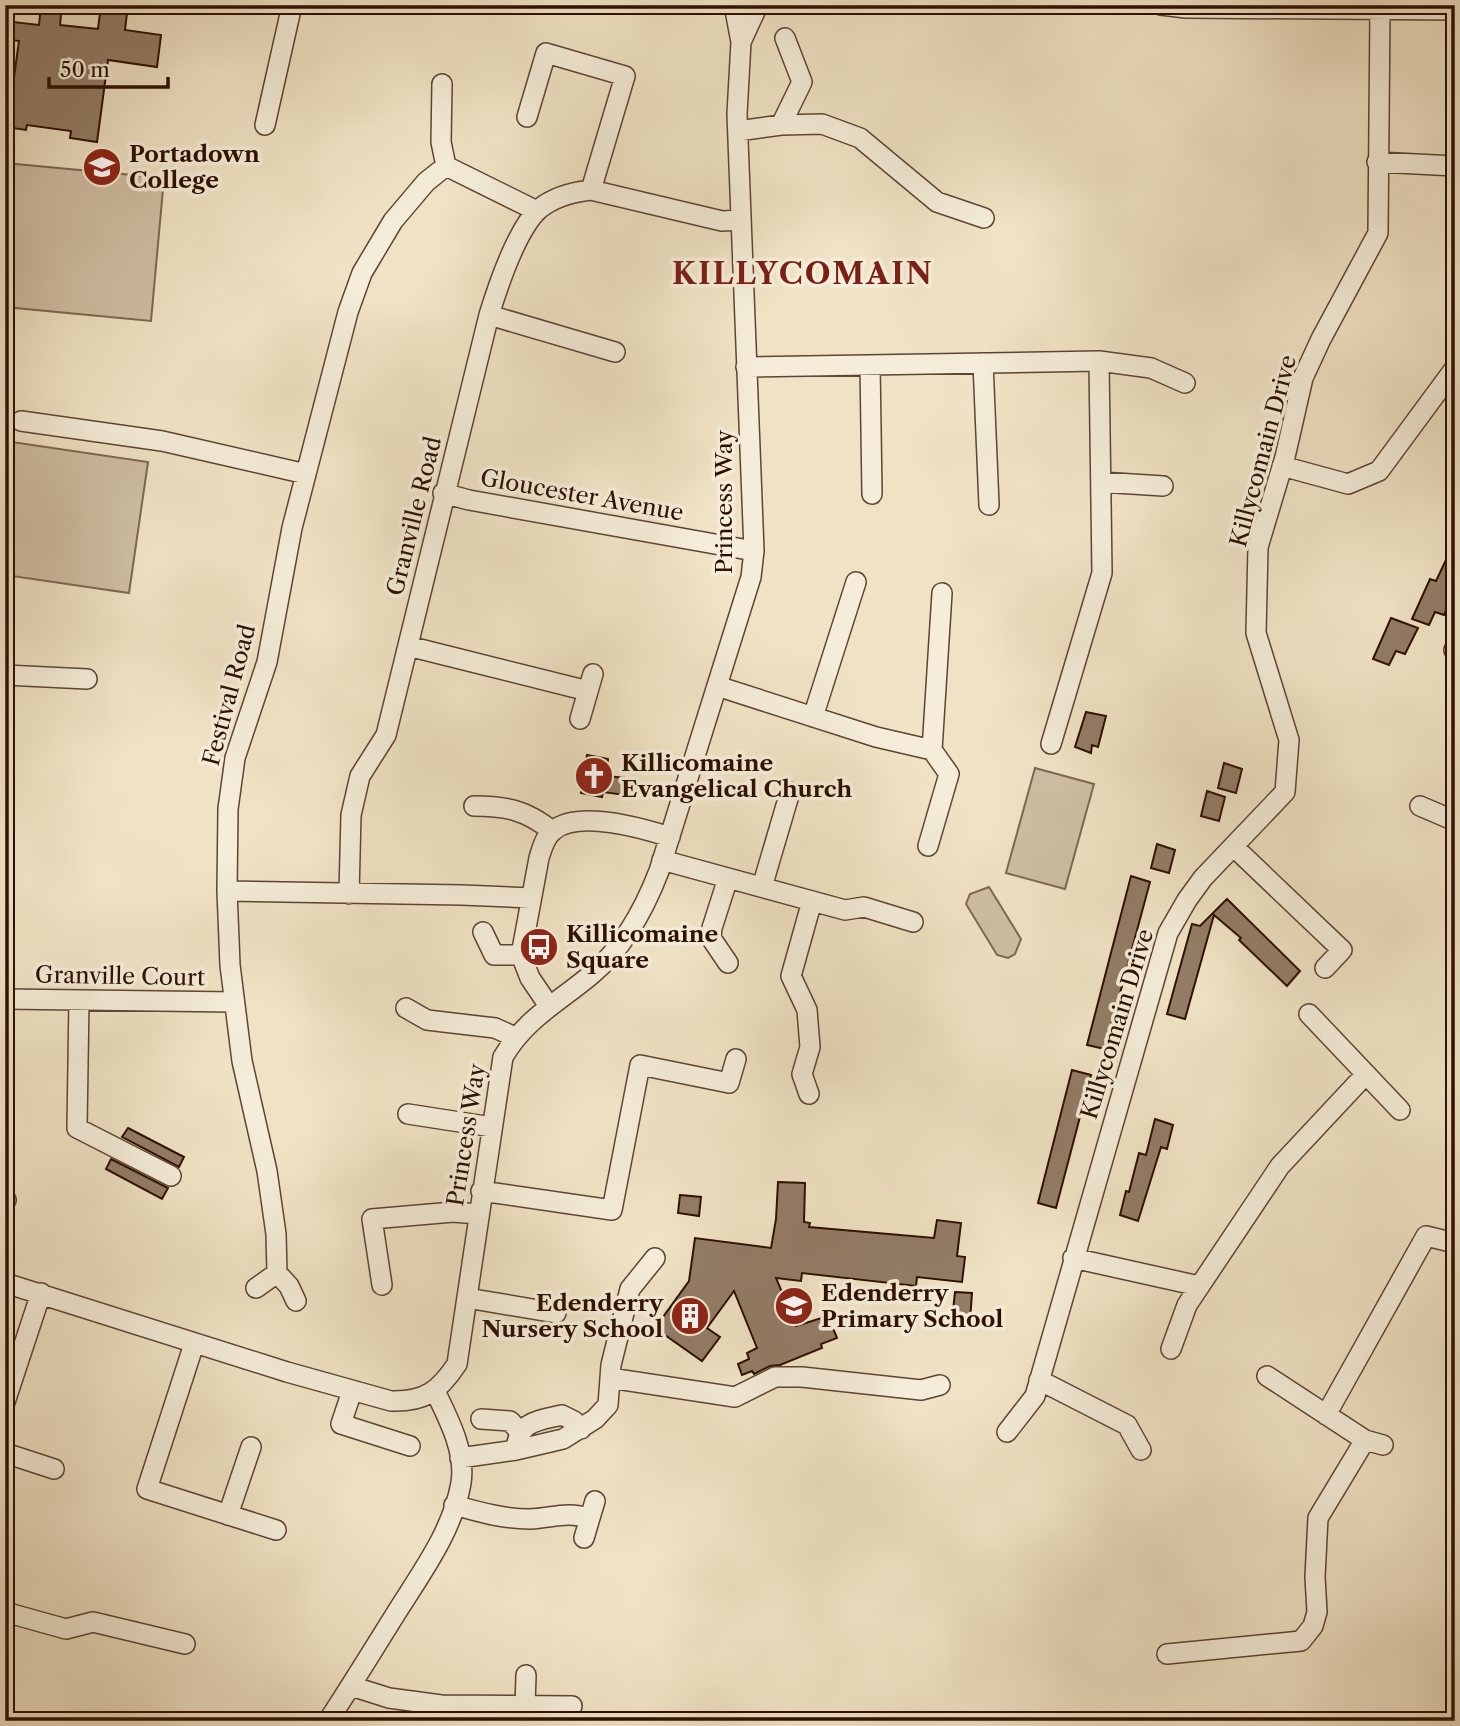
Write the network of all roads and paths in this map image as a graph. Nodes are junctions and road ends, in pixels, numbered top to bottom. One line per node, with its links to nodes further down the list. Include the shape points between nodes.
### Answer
1 (292, 5): 11 (street)
2 (734, 5): 8 (street, Princess Way)
3 (758, 5): 8 (street, Princess Way)
4 (1161, 5): 5 (street)
5 (1380, 9): 6 (street); 14 (street, Killycomain Drive)
6 (1455, 10)
7 (785, 38): 12 (street, via 802,82)
8 (741, 42): 13 (street, Princess Way)
9 (442, 84): 15 (street, via 440,142)
10 (527, 117): 17 (street, via 546,53 625,76)
11 (265, 125)
12 (781, 125): 13 (street); 19 (street, via 822,124 860,138 937,202)
13 (738, 131): 20 (street, Princess Way)
14 (1377, 162): 16 (street); 30 (street, Killycomain Drive, via 1378,233 1303,378)
15 (446, 166): 18 (street); 31 (street, Festival Road, via 393,221 362,273)
16 (1455, 166)
17 (591, 190): 18 (street, via 571,193); 20 (street, via 722,221)
18 (537, 211): 21 (street, Granville Road, via 503,273)
19 (984, 218)
20 (741, 220): 26 (street, Princess Way)
21 (489, 314): 22 (street); 34 (street, Granville Road)
22 (615, 352)
23 (1099, 361): 24 (street); 28 (street, via 1151,368); 32 (street)
24 (983, 363): 25 (street); 36 (street)
25 (870, 365): 26 (street); 35 (street)
26 (746, 367): 37 (street, Princess Way)
27 (1455, 368): 30 (street, via 1379,471 1349,484)
28 (1185, 383)
29 (21, 421): 31 (street, via 162,441)
30 (1282, 466): 55 (street, Killycomain Drive, via 1258,547 1256,633 1289,740 1285,792)
31 (306, 474): 59 (street, Festival Road, via 267,662 235,758 228,809)
32 (1101, 482): 33 (street); 46 (street, via 1102,573)
33 (1163, 486)
34 (443, 493): 37 (street, Gloucester Avenue); 40 (street, Granville Road)
35 (872, 494)
36 (989, 505)
37 (754, 551): 43 (street, Princess Way, via 745,600)
38 (856, 582): 44 (street)
39 (942, 593): 47 (street)
40 (408, 646): 45 (street, via 590,682); 60 (street, Granville Road, via 386,734 360,776 351,815)
41 (5, 675): 42 (street)
42 (87, 679)
43 (717, 686): 44 (street); 53 (street, Princess Way)
44 (813, 717): 47 (street)
45 (580, 719)
46 (1051, 744)
47 (932, 750): 54 (street, via 949,774)
48 (790, 792): 58 (street)
49 (474, 806): 52 (street, via 506,806)
50 (1420, 806): 51 (street)
51 (1455, 821)
52 (552, 831): 53 (street, via 579,820); 61 (street, via 541,850)
53 (670, 837): 56 (street, Princess Way)
54 (928, 846)
55 (1234, 847): 67 (street, via 1342,950); 86 (street, Killycomain Drive, via 1203,878 1168,933)
56 (662, 860): 57 (street); 71 (street, Princess Way, via 649,897 615,951)
57 (728, 878): 58 (street); 66 (street, via 711,938)
58 (762, 887): 62 (street)
59 (227, 891): 60 (street); 70 (street, Festival Road)
60 (349, 894): 61 (street)
61 (531, 898): 65 (street)
62 (812, 901): 63 (street, via 845,910 864,907); 77 (street, via 791,976 807,1010 810,1047 802,1074)
63 (914, 922)
64 (483, 932): 65 (street, via 494,955)
65 (521, 955): 71 (street, via 530,978)
66 (728, 964)
67 (1325, 968)
68 (5, 999): 69 (street, Granville Court)
69 (79, 1000): 70 (street, Granville Court); 81 (street, via 78,1128)
70 (234, 1002): 87 (street, Festival Road, via 267,1171)
71 (550, 1006): 74 (street, Princess Way)
72 (406, 1008): 74 (street, via 427,1020 495,1028)
73 (1308, 1014): 76 (street)
74 (514, 1037): 80 (street, Princess Way, via 503,1057)
75 (736, 1059): 82 (street, via 729,1083 640,1065 612,1210)
76 (1366, 1074): 78 (street); 90 (street, via 1280,1166)
77 (809, 1094)
78 (1400, 1110)
79 (408, 1114): 80 (street)
80 (492, 1127): 82 (street, Princess Way)
81 (171, 1176)
82 (481, 1191): 83 (street, Princess Way)
83 (478, 1214): 89 (street, via 372,1219); 93 (street, Princess Way)
84 (1455, 1243): 105 (street, via 1426,1236)
85 (654, 1258): 99 (street, via 629,1289)
86 (1073, 1258): 90 (street); 100 (street, Killycomain Drive)
87 (276, 1273): 91 (street); 94 (street)
88 (5, 1283): 92 (street)
89 (383, 1285)
90 (1199, 1286): 97 (street)
91 (256, 1288)
92 (41, 1293): 96 (street); 104 (street)
93 (467, 1298): 95 (street); 103 (street, Princess Way, via 457,1364)
94 (296, 1301)
95 (556, 1313)
96 (194, 1344): 102 (street); 116 (street, via 147,1489)
97 (1171, 1349)
98 (1267, 1376): 105 (street)
99 (610, 1378): 101 (street, via 735,1397 775,1377 920,1390); 108 (street, via 608,1405 595,1419 563,1439)
100 (1039, 1380): 107 (street, Killycomain Drive, via 1035,1396); 111 (street, via 1127,1425)
101 (940, 1385)
102 (352, 1391): 103 (street, via 391,1402 408,1402); 110 (street, via 341,1424)
103 (435, 1391): 113 (street, via 452,1426)
104 (5, 1402)
105 (1326, 1415): 121 (street, via 1374,1443 1318,1518 1313,1626 1301,1641)
106 (481, 1419): 108 (street, via 509,1421)
107 (1007, 1432)
108 (518, 1441): 113 (street)
109 (251, 1447): 116 (street)
110 (410, 1447)
111 (1141, 1450)
112 (5, 1453): 114 (street)
113 (460, 1458): 115 (street, via 461,1481)
114 (54, 1469)
115 (454, 1505): 118 (street, via 496,1517 531,1519 592,1509); 123 (street, via 438,1547)
116 (228, 1515): 117 (street)
117 (275, 1530)
118 (584, 1538)
119 (5, 1612): 120 (street, via 66,1629 93,1622)
120 (185, 1644)
121 (1167, 1654)
122 (526, 1675): 124 (street)
123 (351, 1686): 124 (street, via 389,1698 442,1705); 126 (street)
124 (525, 1706): 125 (street)
125 (572, 1706)
126 (328, 1721)

